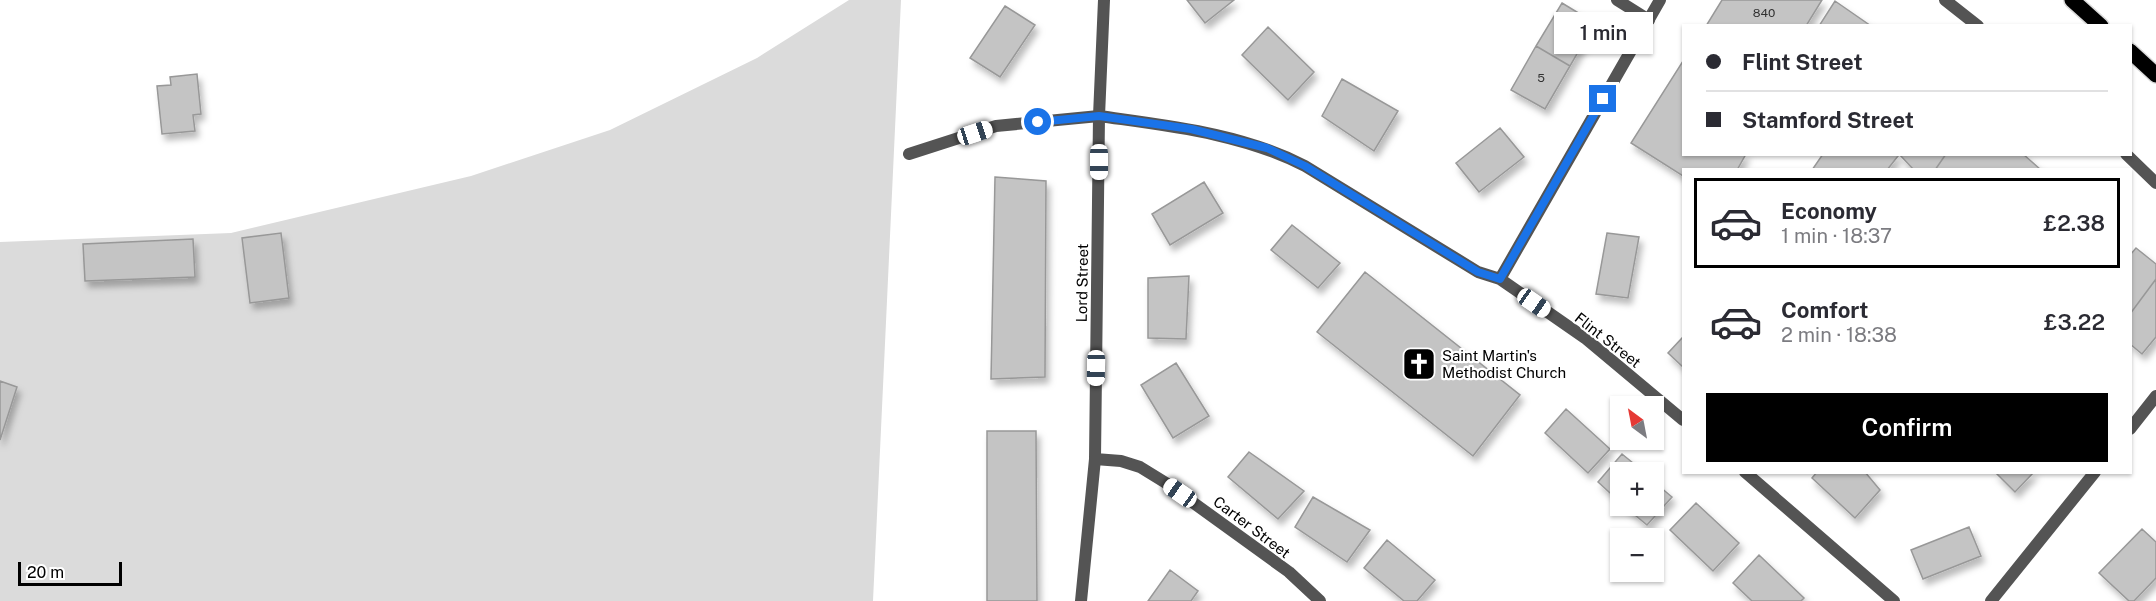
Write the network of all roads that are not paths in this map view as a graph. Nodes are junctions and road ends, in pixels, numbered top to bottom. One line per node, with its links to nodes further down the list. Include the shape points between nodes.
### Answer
1 (1104, 0): 11 (street, Lord Street)
2 (1617, 0): 6 (street)
3 (1660, 0): 6 (street)
4 (1945, 0): 7 (street)
5 (2072, 0): 8 (main road)
6 (1649, 20): 15 (street)
7 (1975, 24)
8 (2099, 24)
9 (2132, 53): 10 (main road)
10 (2156, 75)
11 (1099, 116): 12 (street, Flint Street, via 996,126); 15 (street, Flint Street, via 1191,129 1279,152 1478,272); 19 (street, Lord Street)
12 (909, 154)
13 (2128, 156): 14 (street)
14 (2156, 183)
15 (1500, 279): 17 (street, Flint Street, via 1585,338)
16 (2154, 403): 18 (street)
17 (1682, 419)
18 (2132, 427)
19 (1095, 459): 22 (street, Lord Street); 23 (street, Carter Street, via 1130,464 1166,483 1288,572)
20 (1747, 474): 24 (street)
21 (2094, 474): 25 (street)
22 (1081, 601)
23 (1320, 601)
24 (1894, 601)
25 (1991, 601)

